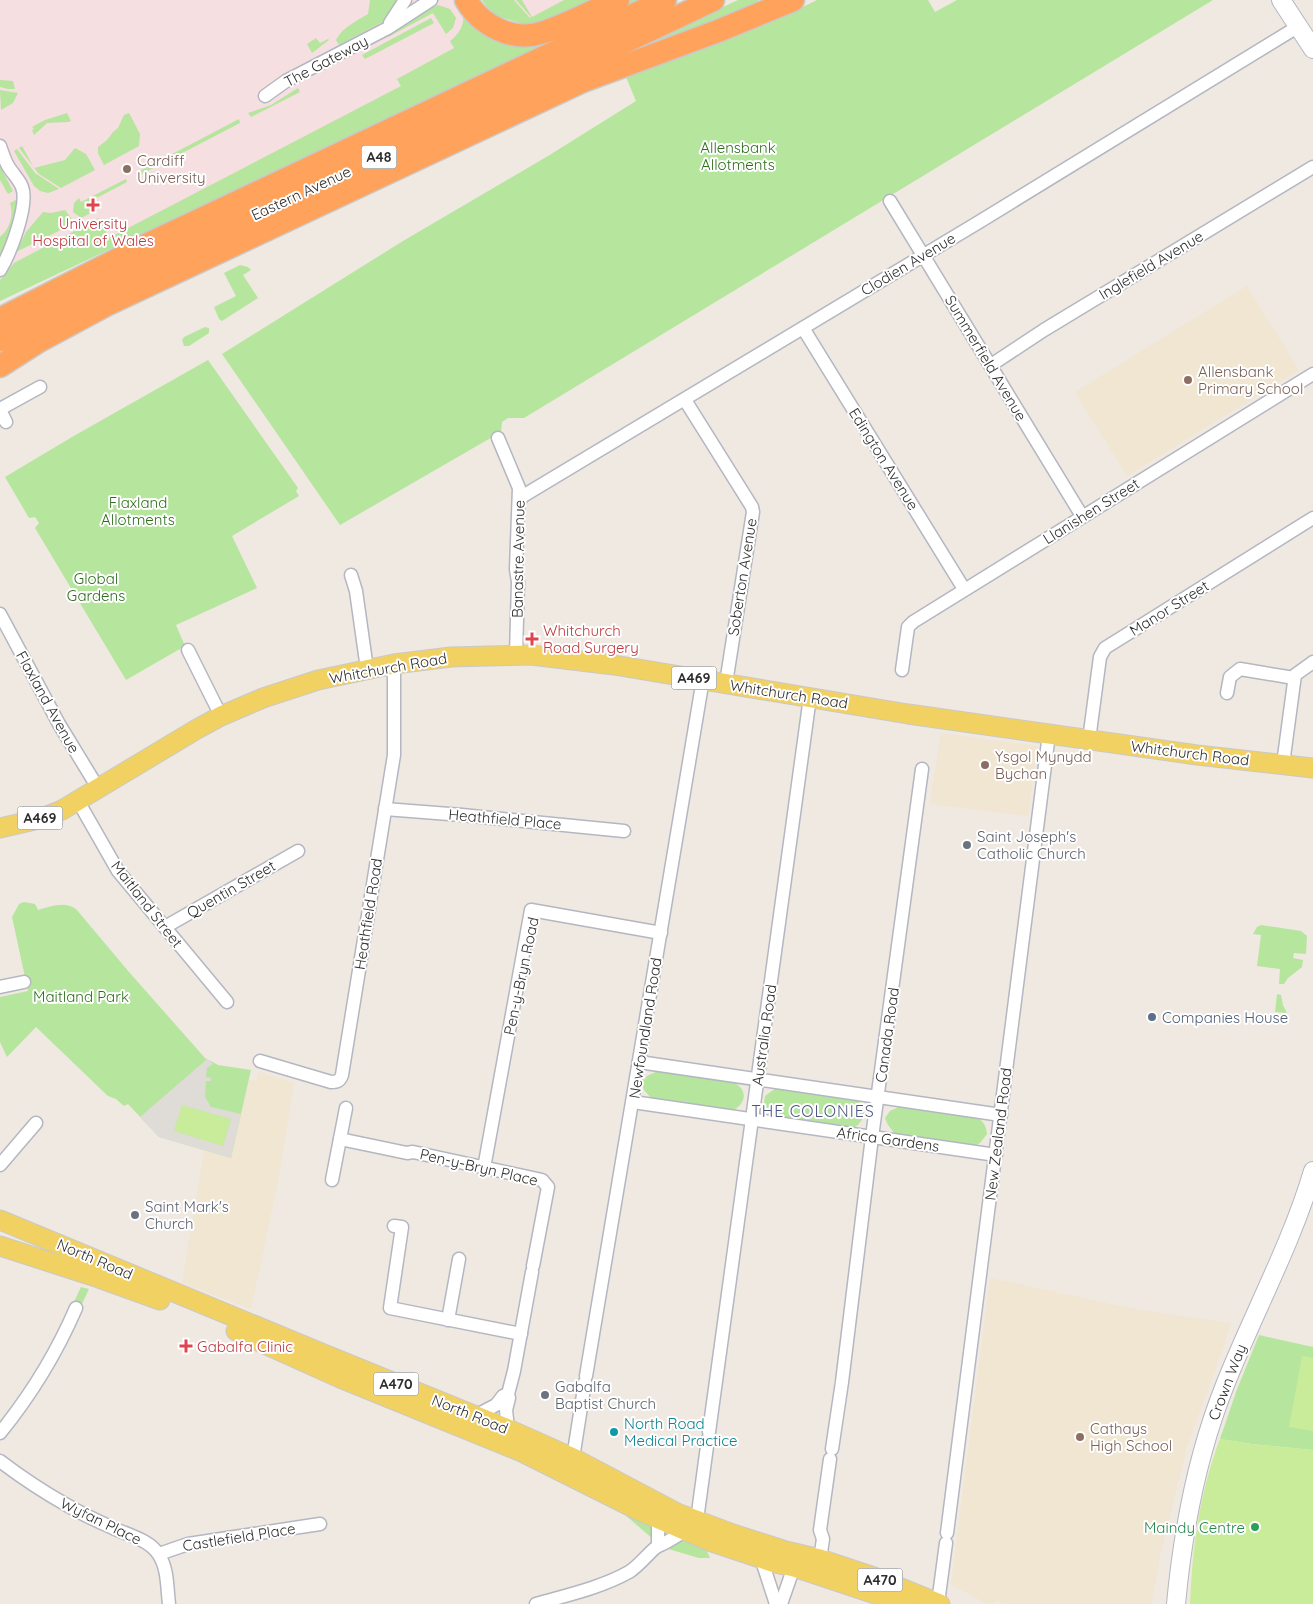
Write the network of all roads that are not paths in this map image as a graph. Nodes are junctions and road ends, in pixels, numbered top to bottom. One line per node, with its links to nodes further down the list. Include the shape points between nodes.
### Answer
1 (405, 0): 10 (street)
2 (431, 0): 10 (street, The Gateway)
3 (466, 0): 4 (highway, via 487,24 518,35 539,34)
4 (618, 0)
5 (665, 0): 18 (highway, Eastern Avenue / A48, via 153,242)
6 (713, 0): 18 (highway, Eastern Avenue / A48, via 214,234)
7 (793, 0): 24 (highway, via 582,81 106,305)
8 (1282, 0): 9 (street)
9 (1299, 26): 11 (street); 16 (street, Clodien Avenue)
10 (388, 28): 12 (street, The Gateway, via 286,81)
11 (1313, 49)
12 (265, 96)
13 (0, 146): 17 (street, via 2,156 23,192 18,225)
14 (1313, 167): 23 (street, Inglefield Avenue)
15 (890, 201): 16 (street, Summerfield Avenue)
16 (923, 255): 20 (street, Clodien Avenue); 23 (street, Summerfield Avenue)
17 (0, 270)
18 (41, 307): 19 (highway, Eastern Avenue / A48); 21 (highway, Eastern Avenue / A48); 22 (highway)
19 (0, 317)
20 (803, 328): 27 (street, Clodien Avenue); 34 (street, Edington Avenue)
21 (0, 340)
22 (0, 346)
23 (991, 365): 31 (street, Summerfield Avenue)
24 (0, 366)
25 (1313, 374): 31 (street, Llanishen Street)
26 (40, 387): 28 (street)
27 (685, 400): 30 (street, Clodien Avenue, via 523,496); 44 (street, Soberton Avenue, via 753,512)
28 (2, 414)
29 (498, 438): 30 (street, Banastre Avenue, via 519,488)
30 (519, 502): 37 (street, Banastre Avenue)
31 (1082, 516): 34 (street, Llanishen Street)
32 (1313, 518): 49 (street, Manor Street, via 1105,648 1100,657)
33 (351, 575): 40 (street)
34 (964, 589): 41 (street, Llanishen Street, via 910,624)
35 (0, 614): 53 (street, Flaxland Avenue, via 59,724)
36 (188, 650): 47 (street)
37 (516, 655): 39 (main road, Whitchurch Road / A469, via 451,657); 43 (main road, Whitchurch Road / A469)
38 (1313, 662): 42 (street, via 1297,672)
39 (394, 664): 40 (main road, Whitchurch Road / A469); 55 (street, Heathfield Road, via 394,754)
40 (367, 669): 47 (main road, Whitchurch Road / A469, via 300,686)
41 (902, 670)
42 (1294, 678): 45 (street, via 1240,669 1230,677); 50 (street)
43 (703, 679): 44 (main road, Whitchurch Road / A469); 60 (street, Newfoundland Road)
44 (726, 683): 46 (main road, Whitchurch Road / A469)
45 (1227, 692)
46 (810, 697): 48 (main road, Whitchurch Road / A469); 66 (street, Australia Road)
47 (220, 716): 53 (main road, Whitchurch Road / A469)
48 (1049, 734): 49 (main road, Whitchurch Road / A469); 70 (street, New Zealand Road)
49 (1089, 740): 50 (main road, Whitchurch Road / A469)
50 (1282, 764): 51 (main road, Whitchurch Road / A469)
51 (1313, 768)
52 (922, 769): 67 (street, Canada Road)
53 (98, 788): 54 (main road, Whitchurch Road / A469)
54 (78, 800): 56 (main road, Whitchurch Road / A469, via 46,816); 59 (street, Maitland Street, via 118,871)
55 (385, 809): 57 (street, Heathfield Place); 64 (street, Heathfield Road, via 340,1080 331,1082)
56 (0, 828)
57 (624, 831)
58 (298, 851): 59 (street, Quentin Street)
59 (165, 927): 63 (street, Maitland Street)
60 (661, 933): 65 (street, Newfoundland Road); 77 (street, Pen-y-Bryn Road, via 531,910)
61 (24, 982): 62 (street)
62 (0, 987)
63 (226, 1002)
64 (260, 1061)
65 (640, 1062): 66 (street); 68 (street, Newfoundland Road)
66 (758, 1079): 67 (street); 71 (street, Australia Road)
67 (878, 1097): 70 (street); 73 (street, Canada Road)
68 (633, 1102): 71 (street, Africa Gardens); 91 (street, Newfoundland Road)
69 (346, 1108): 74 (street)
70 (1001, 1115): 75 (street, New Zealand Road)
71 (752, 1119): 73 (street, Africa Gardens); 95 (street, Australia Road, via 709,1436)
72 (37, 1123): 76 (street)
73 (872, 1137): 75 (street, Africa Gardens); 100 (street, Canada Road, via 820,1530 823,1539)
74 (340, 1139): 77 (street, Pen-y-Bryn Place); 79 (street)
75 (996, 1155): 106 (street, New Zealand Road)
76 (0, 1165)
77 (484, 1168): 86 (street, Pen-y-Bryn Place, via 542,1180 548,1187)
78 (1313, 1171): 107 (street, Crown Way, via 1206,1438 1187,1522)
79 (332, 1180)
80 (1, 1220): 88 (main road, North Road / A470, via 326,1356)
81 (394, 1226): 85 (street, via 402,1228 390,1308)
82 (0, 1246): 93 (main road, North Road / A470, via 140,1292 228,1328 522,1452)
83 (460, 1259): 85 (street)
84 (76, 1308): 90 (street, via 32,1390)
85 (448, 1320): 86 (street)
86 (521, 1334): 87 (street)
87 (508, 1394): 88 (street); 89 (street)
88 (477, 1415): 89 (main road, North Road / A470)
89 (508, 1429): 91 (main road, North Road / A470)
90 (0, 1433)
91 (572, 1458): 95 (main road, North Road / A470, via 660,1504)
92 (0, 1461): 97 (street, Wyfan Place, via 64,1504 143,1541)
93 (658, 1519): 95 (main road, North Road / A470); 96 (street)
94 (320, 1524): 97 (street, Castlefield Place, via 188,1544)
95 (691, 1525): 96 (street, via 663,1546); 98 (main road, North Road / A470, via 712,1542); 99 (main road, North Road / A470, via 732,1534)
96 (658, 1546): 103 (street, via 638,1565 616,1578)
97 (159, 1554): 102 (street)
98 (761, 1558): 99 (main road, North Road / A470); 101 (street)
99 (790, 1559): 100 (main road, North Road / A470); 101 (street); 104 (street); 105 (main road, North Road / A470)
100 (820, 1559): 106 (main road, North Road / A470)
101 (774, 1599)
102 (169, 1604)
103 (536, 1604)
104 (781, 1604)
105 (904, 1604)
106 (939, 1604)
107 (1176, 1604)

